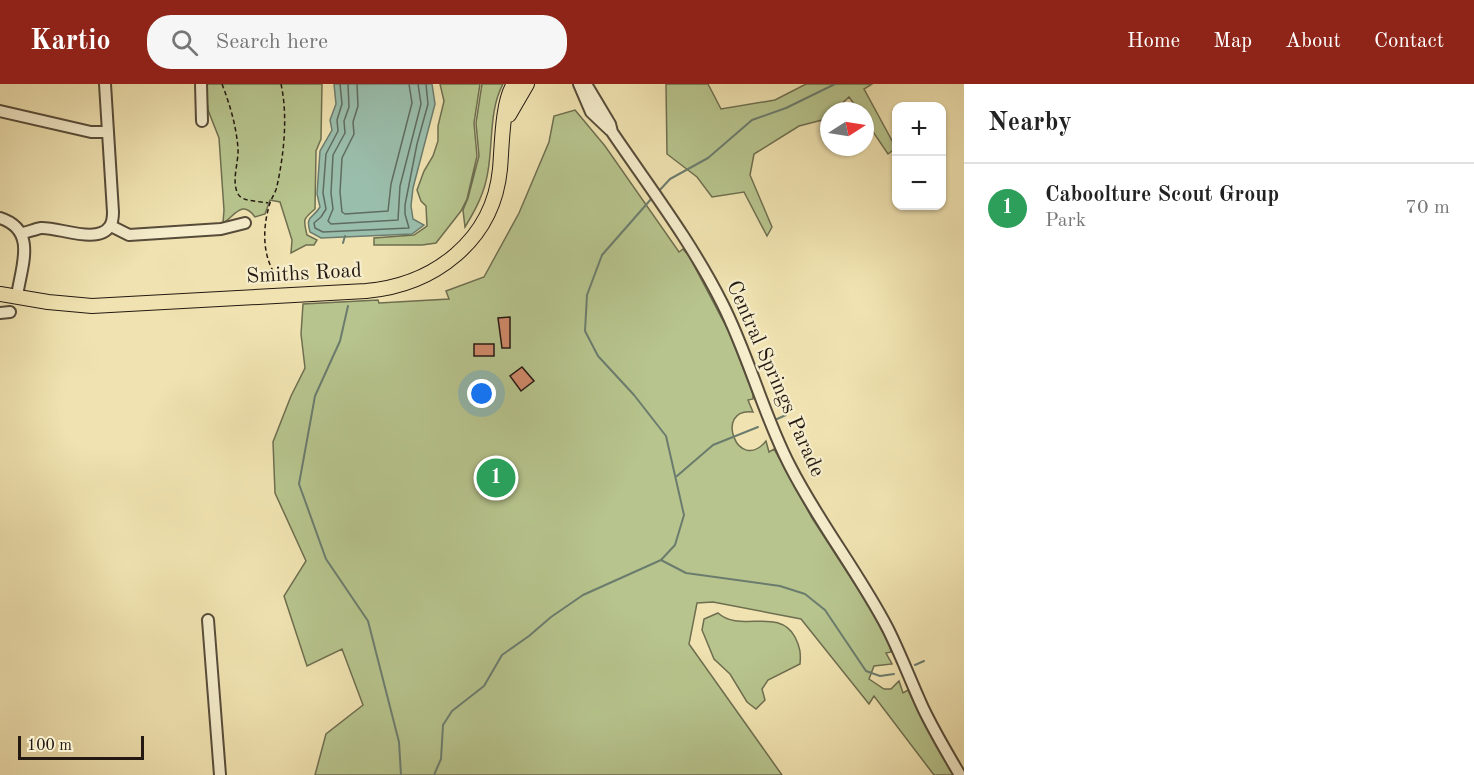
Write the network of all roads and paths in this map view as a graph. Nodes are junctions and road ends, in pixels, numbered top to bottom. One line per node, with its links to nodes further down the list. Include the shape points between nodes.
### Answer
1 (105, 84): 12 (street)
2 (201, 84): 10 (street)
3 (222, 84): 14 (path, via 235,127 237,193 243,199)
4 (281, 84): 14 (path, via 284,136)
5 (514, 84): 11 (main road, Smiths Road, via 507,98)
6 (527, 84): 11 (main road, Smiths Road)
7 (579, 84): 13 (street, Central Springs Parade, via 591,112)
8 (586, 84): 13 (street, Central Springs Parade)
9 (0, 111): 12 (street, via 91,132)
10 (202, 121)
11 (505, 122): 23 (main road, Smiths Road, via 499,178 486,217 452,259 414,281 366,291 92,306)
12 (107, 132): 17 (street)
13 (612, 132): 26 (street, Central Springs Parade, via 723,304 789,465 881,616 927,716)
14 (270, 204): 20 (path, via 265,232 267,260)
15 (0, 218): 18 (street, via 13,223)
16 (245, 223): 17 (street, via 221,229 129,235)
17 (111, 226): 18 (street, via 101,234 40,228)
18 (22, 234): 23 (street, via 24,247)
19 (286, 269): 20 (path)
20 (273, 271): 21 (path)
21 (276, 285)
22 (0, 294): 23 (main road, Smiths Road)
23 (17, 296)
24 (208, 620): 25 (street)
25 (220, 775)
26 (960, 775)

